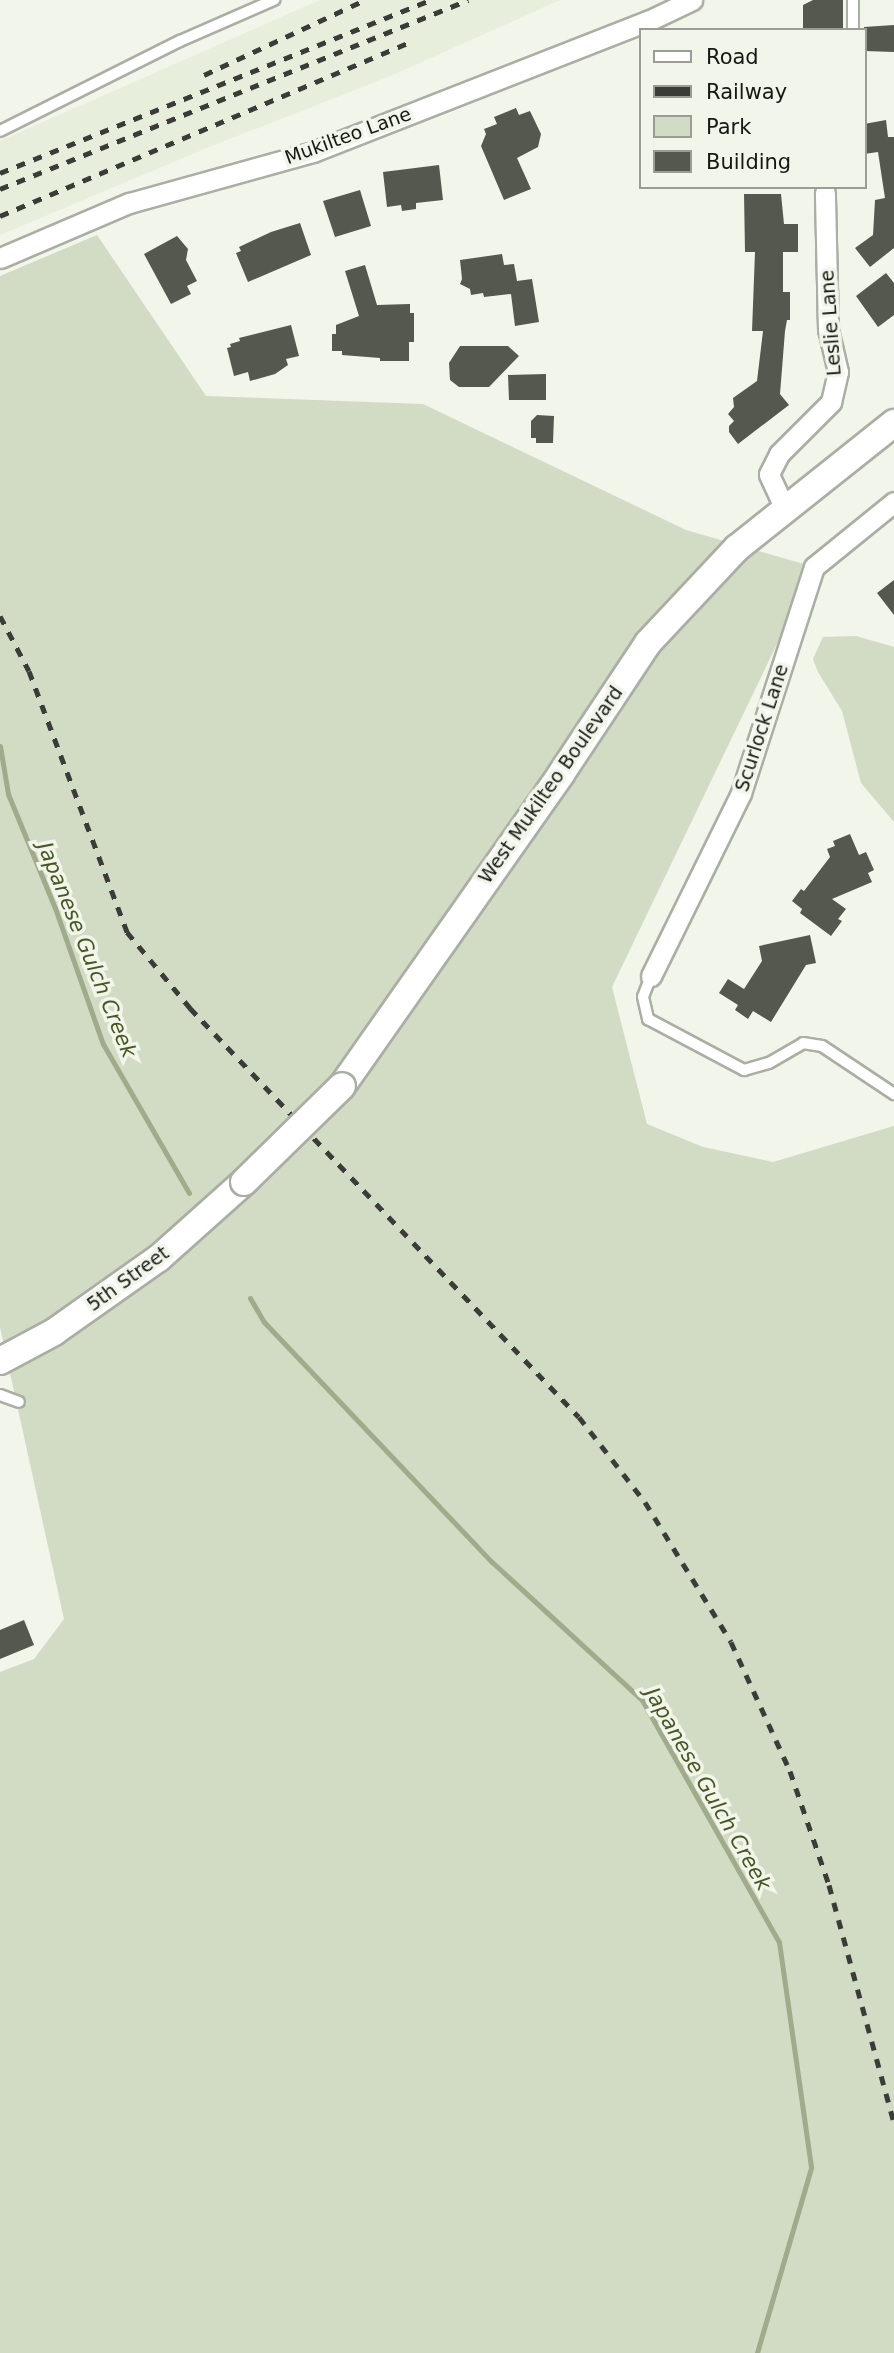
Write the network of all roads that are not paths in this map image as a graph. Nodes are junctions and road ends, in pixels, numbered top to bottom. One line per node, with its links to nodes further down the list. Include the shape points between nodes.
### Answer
1 (274, 0): 5 (lane, via 180,41)
2 (692, 0): 7 (street, Mukilteo Lane, via 313,152 129,203)
3 (853, 0): 4 (lane)
4 (853, 28)
5 (0, 131)
6 (825, 192): 10 (street, Leslie Lane, via 828,329 838,372 831,401 779,454 769,474)
7 (0, 258)
8 (894, 423): 10 (main road, West Mukilteo Boulevard)
9 (894, 502): 11 (street, Scurlock Lane, via 814,567 741,793)
10 (785, 509): 13 (main road, West Mukilteo Boulevard, bridge, via 737,548 648,643 342,1086)
11 (652, 976): 12 (lane, via 643,997 648,1019 744,1070 769,1063 803,1043 822,1046)
12 (894, 1094)
13 (244, 1182): 14 (main road, 5th Street, via 159,1258 54,1332)
14 (0, 1361)
15 (0, 1395): 16 (lane)
16 (19, 1402)

